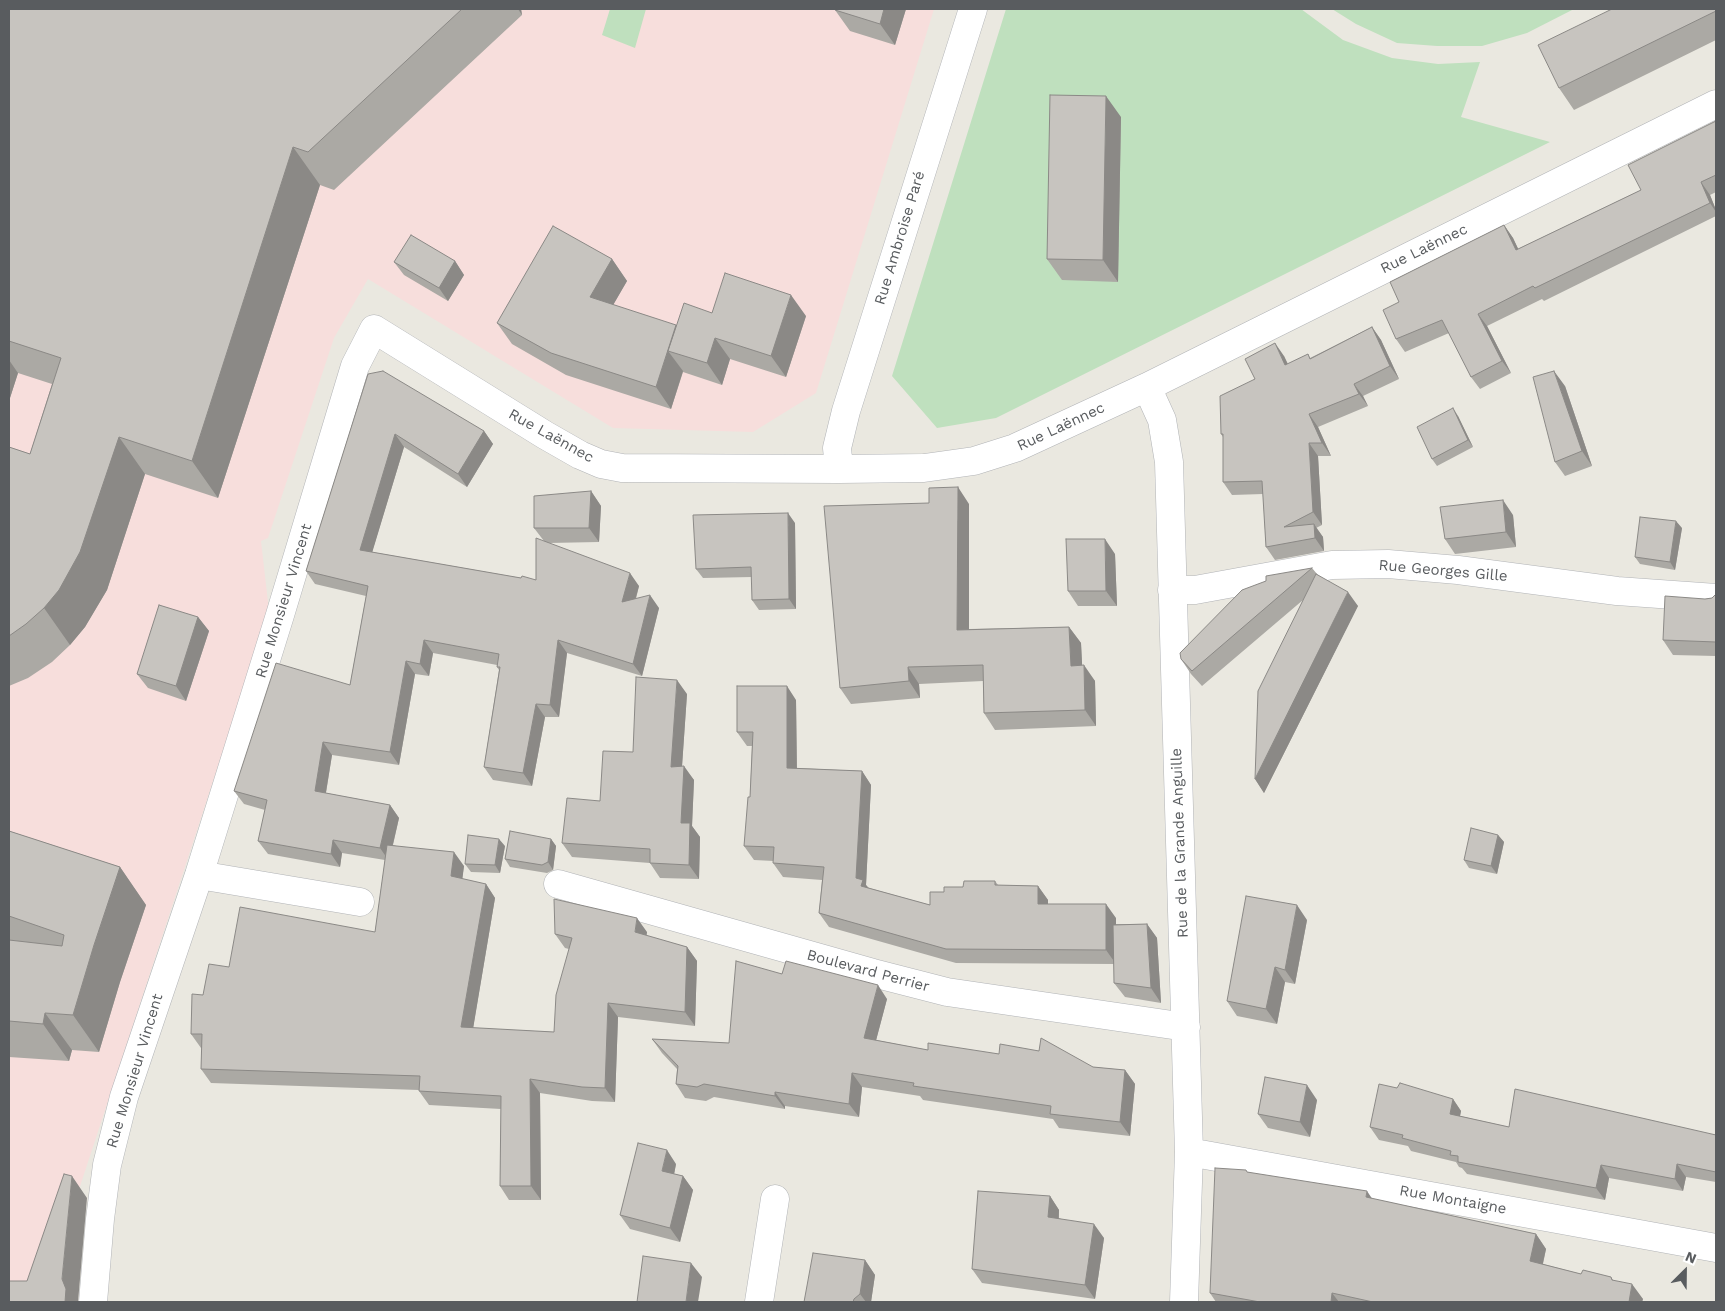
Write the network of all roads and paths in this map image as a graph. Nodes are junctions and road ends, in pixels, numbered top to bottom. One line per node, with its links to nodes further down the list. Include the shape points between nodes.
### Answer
1 (973, 9): 5 (street, Rue Ambroise Paré, via 846,411 837,448)
2 (1716, 104): 4 (street, Rue Laënnec)
3 (374, 329): 5 (street, Rue Laënnec, via 545,435 601,464 622,468); 8 (street, Rue Monsieur Vincent, via 355,366)
4 (1147, 387): 5 (street, Rue Laënnec, via 1015,448 974,461 924,468); 6 (street, Rue de la Grande Anguille, via 1162,420 1169,462)
5 (839, 469)
6 (1172, 590): 7 (street, Rue Georges Gille, via 1195,590 1332,565 1388,564 1617,591); 11 (street, Rue de la Grande Anguille)
7 (1716, 598)
8 (199, 875): 10 (street); 15 (street, Rue Monsieur Vincent, via 124,1097 107,1165)
9 (558, 884): 11 (street, Boulevard Perrier, via 947,992)
10 (360, 902)
11 (1186, 1027): 12 (street, Rue de la Grande Anguille)
12 (1189, 1152): 14 (street, Rue Montaigne); 17 (street, Rue de la Grande Anguille)
13 (775, 1199): 16 (street)
14 (1716, 1248)
15 (93, 1302)
16 (759, 1302)
17 (1184, 1302)

